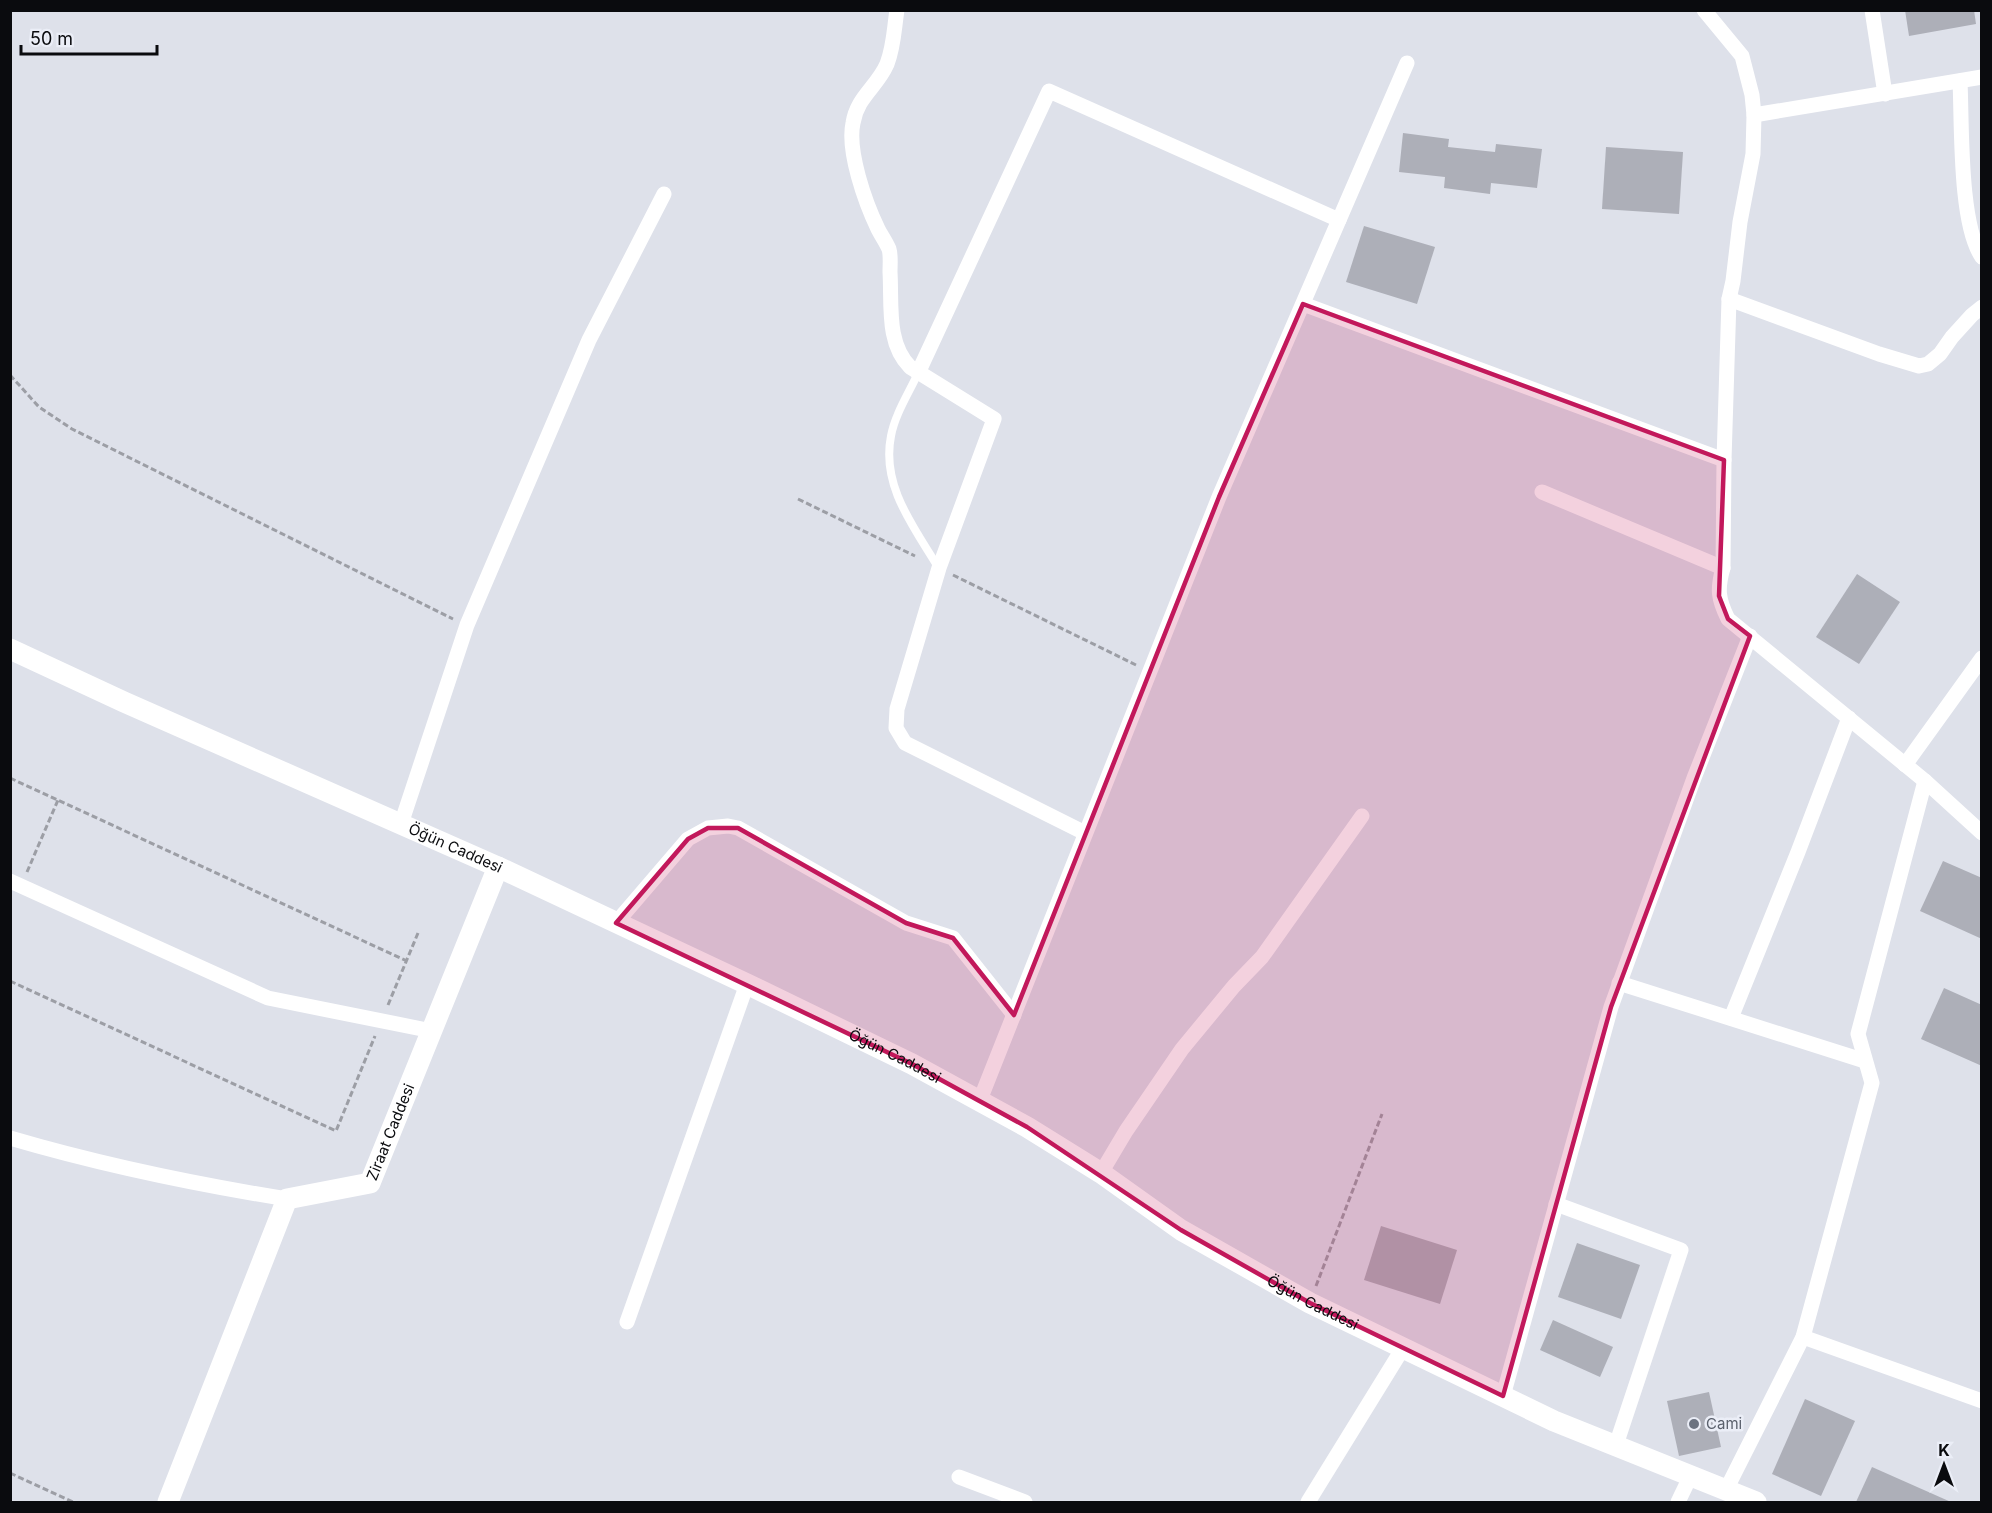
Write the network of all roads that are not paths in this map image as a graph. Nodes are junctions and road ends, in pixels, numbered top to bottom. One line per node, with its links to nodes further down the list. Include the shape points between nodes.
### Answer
1 (897, 10): 15 (street, via 892,50 879,78 857,106 852,136 862,189 889,249 895,345 903,361)
2 (1704, 10): 8 (street, via 1742,56)
3 (1872, 10): 7 (street)
4 (1407, 63): 10 (street)
5 (1982, 77): 6 (street)
6 (1960, 81): 7 (street); 11 (street, via 1966,202 1971,233)
7 (1885, 94): 8 (street)
8 (1754, 115): 12 (street, via 1753,154)
9 (664, 194): 27 (street, via 588,340 467,626)
10 (1339, 220): 13 (street); 15 (street, via 1049,91)
11 (1982, 257)
12 (1729, 299): 14 (street, via 1919,366 1940,354); 16 (street)
13 (1303, 304): 16 (street); 28 (street, via 1219,497)
14 (1982, 307)
15 (918, 373): 18 (lane, via 895,422 890,467 906,516); 18 (street, via 994,419)
16 (1724, 460): 19 (street)
17 (1542, 492): 19 (street)
18 (939, 568): 28 (street, via 895,716 899,736 905,743)
19 (1724, 568): 20 (street, via 1719,584 1723,608 1728,619)
20 (1749, 636): 23 (street); 33 (street)
21 (10, 649): 27 (street, Öğün Caddesi)
22 (1982, 658): 24 (street)
23 (1849, 718): 24 (street); 36 (street)
24 (1905, 765): 25 (street)
25 (1925, 782): 29 (street); 38 (street, via 1858,1034)
26 (1362, 816): 41 (street, via 1262,957 1170,1065)
27 (401, 824): 30 (street, Öğün Caddesi)
28 (1085, 833): 35 (street)
29 (1982, 833)
30 (498, 867): 32 (street, Öğün Caddesi); 37 (street, Ziraat Caddesi)
31 (16, 884): 37 (street, via 268,998)
32 (616, 923): 34 (street, Öğün Caddesi); 35 (street, via 688,838 708,828 738,828 906,924 953,938)
33 (1619, 983): 36 (street); 43 (street)
34 (747, 984): 39 (street, Öğün Caddesi); 44 (street)
35 (1014, 1015): 39 (street)
36 (1731, 1018): 38 (street)
37 (432, 1031): 42 (street, Ziraat Caddesi, via 370,1183)
38 (1865, 1061): 45 (street, via 1872,1083)
39 (980, 1100): 41 (street, Öğün Caddesi)
40 (10, 1138): 42 (street, via 153,1174)
41 (1101, 1173): 46 (street, Öğün Caddesi, via 1181,1230 1310,1303)
42 (287, 1199): 53 (street)
43 (1556, 1204): 47 (street); 49 (street, via 1681,1250)
44 (627, 1322)
45 (1803, 1337): 48 (street); 52 (street)
46 (1403, 1348): 47 (street, Öğün Caddesi); 55 (street)
47 (1503, 1396): 49 (street, Öğün Caddesi)
48 (1982, 1401)
49 (1616, 1445): 50 (street, Öğün Caddesi)
50 (1691, 1475): 52 (street, Öğün Caddesi); 56 (street)
51 (959, 1477): 54 (street)
52 (1726, 1490): 57 (street, Öğün Caddesi)
53 (168, 1503)
54 (1025, 1503)
55 (1308, 1503)
56 (1678, 1503)
57 (1756, 1503)

